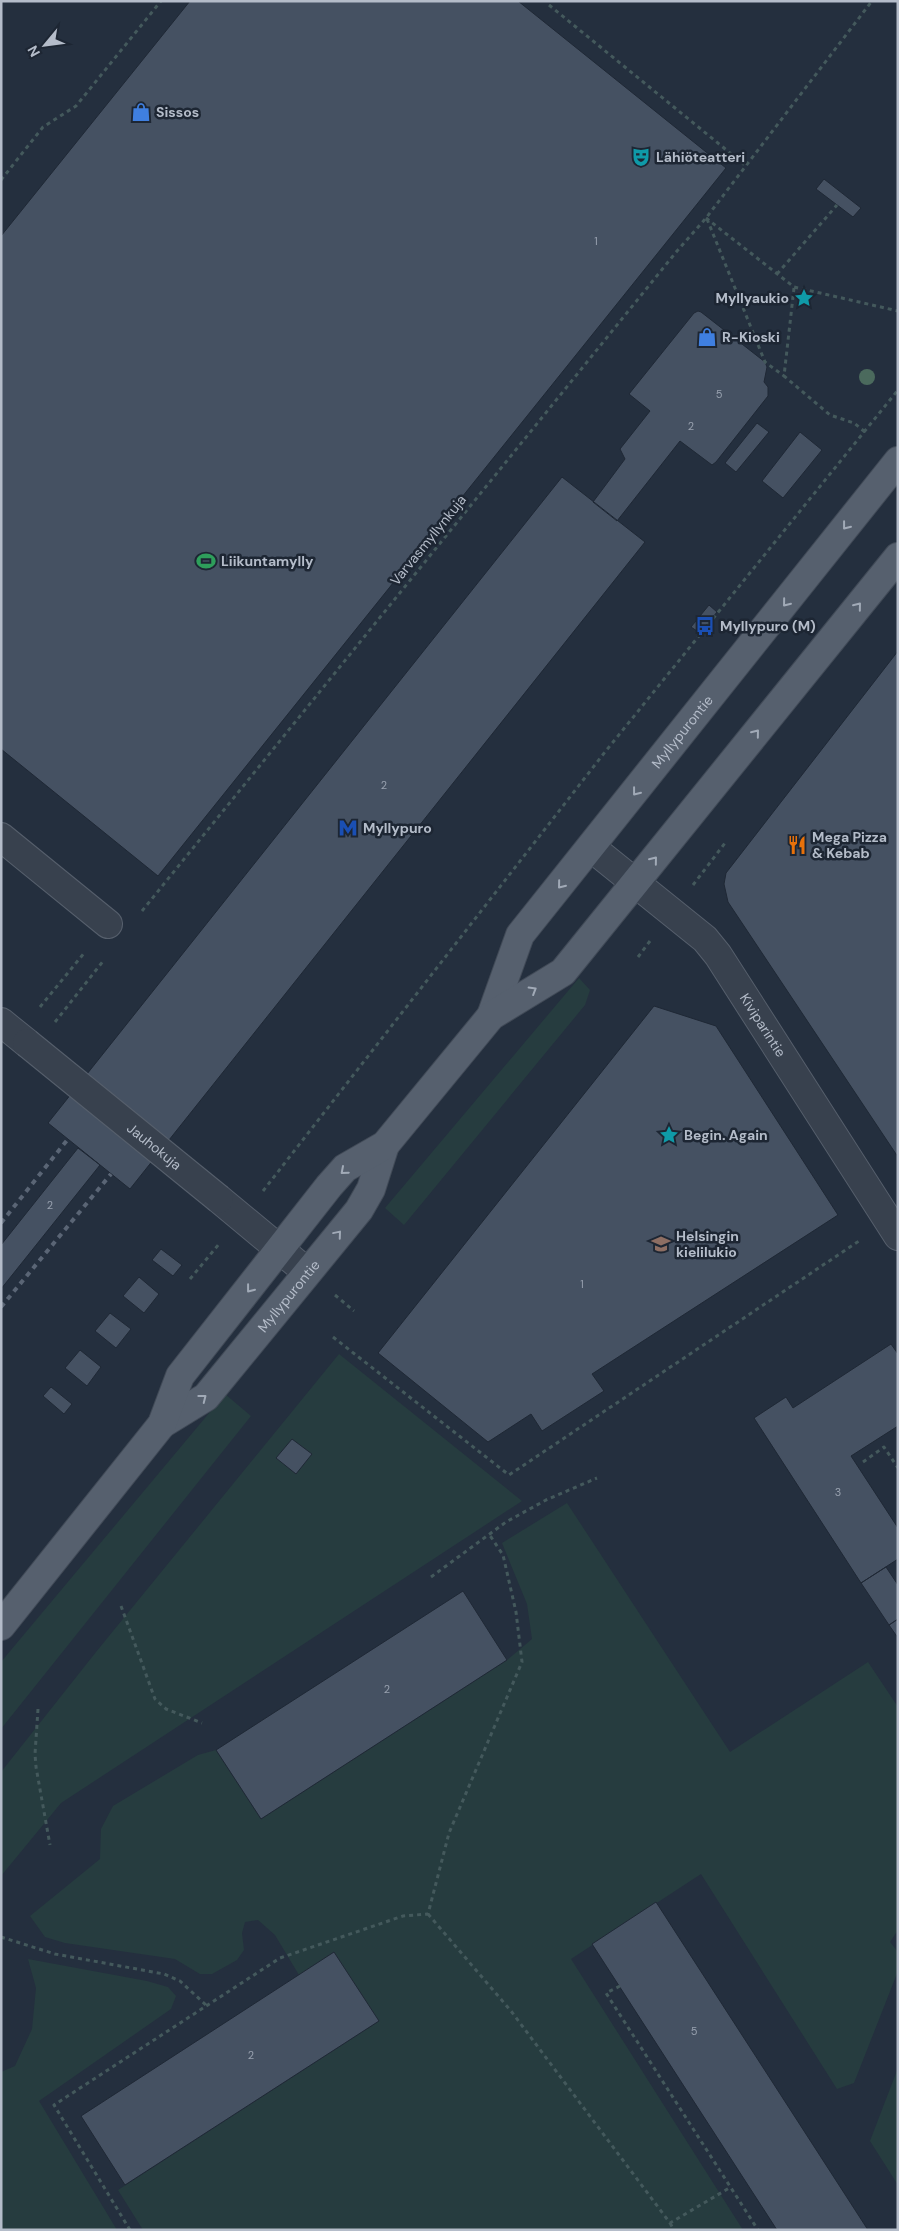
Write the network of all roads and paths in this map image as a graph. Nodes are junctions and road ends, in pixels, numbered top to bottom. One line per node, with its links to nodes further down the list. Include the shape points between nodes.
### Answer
1 (161, 1): 5 (path, via 76,106 43,127)
2 (872, 1): 4 (path, Varvasmyllynkuja)
3 (549, 5): 4 (path)
4 (746, 166): 7 (path, Varvasmyllynkuja)
5 (1, 180)
6 (837, 206): 8 (path)
7 (706, 218): 8 (path); 11 (path, via 765,362); 18 (path, Varvasmyllynkuja)
8 (777, 274): 9 (path)
9 (794, 287): 10 (path); 11 (path)
10 (898, 311)
11 (784, 376): 13 (path, via 830,415 854,423)
12 (898, 390): 13 (path)
13 (865, 432): 26 (path, via 605,752)
14 (898, 461): 17 (main road, Myllypurontie, one-way to 17)
15 (898, 557): 19 (main road, Myllypurontie, one-way to 15)
16 (1, 837): 20 (street)
17 (592, 848): 19 (street, Kiviparintie); 23 (main road, Myllypurontie, one-way to 23, via 520,935)
18 (168, 878)
19 (636, 883): 23 (main road, Myllypurontie, one-way to 19, via 563,972); 27 (street, Kiviparintie, via 704,939 718,955)
20 (108, 924)
21 (75, 964): 22 (path)
22 (36, 1012)
23 (491, 1016): 25 (main road, Myllypurontie)
24 (1, 1022): 29 (street, Jauhokuja, bridge)
25 (385, 1145): 29 (main road, Myllypurontie, one-way to 29, via 346,1168); 30 (main road, Myllypurontie, one-way to 25, via 359,1210 371,1189)
26 (262, 1192)
27 (893, 1229): 32 (path, via 509,1475)
28 (223, 1239): 31 (path)
29 (280, 1250): 30 (street, Jauhokuja); 33 (main road, Myllypurontie, one-way to 33, via 180,1376)
30 (307, 1272): 33 (main road, Myllypurontie, one-way to 30, via 206,1397)
31 (190, 1279)
32 (333, 1337)
33 (162, 1424): 40 (main road, Myllypurontie)
34 (863, 1462): 35 (path, via 884,1447)
35 (898, 1468)
36 (597, 1478): 37 (path, via 546,1500)
37 (489, 1534): 38 (path); 44 (path, via 503,1555 516,1612 522,1662 448,1833)
38 (431, 1576)
39 (121, 1606): 42 (path, via 155,1699 166,1709)
40 (1, 1626)
41 (38, 1709): 43 (path, via 36,1767)
42 (202, 1723)
43 (50, 1845)
44 (428, 1914): 47 (path, via 403,1916 280,1958); 49 (path, via 511,2011)
45 (1, 1938): 47 (path, via 55,1954 164,1974 180,1981)
46 (620, 1986): 48 (path, via 606,1993)
47 (207, 2006): 50 (path, via 54,2105)
48 (731, 2188): 49 (path); 52 (path)
49 (670, 2223): 51 (path)
50 (130, 2230)
51 (674, 2230)
52 (758, 2230)

